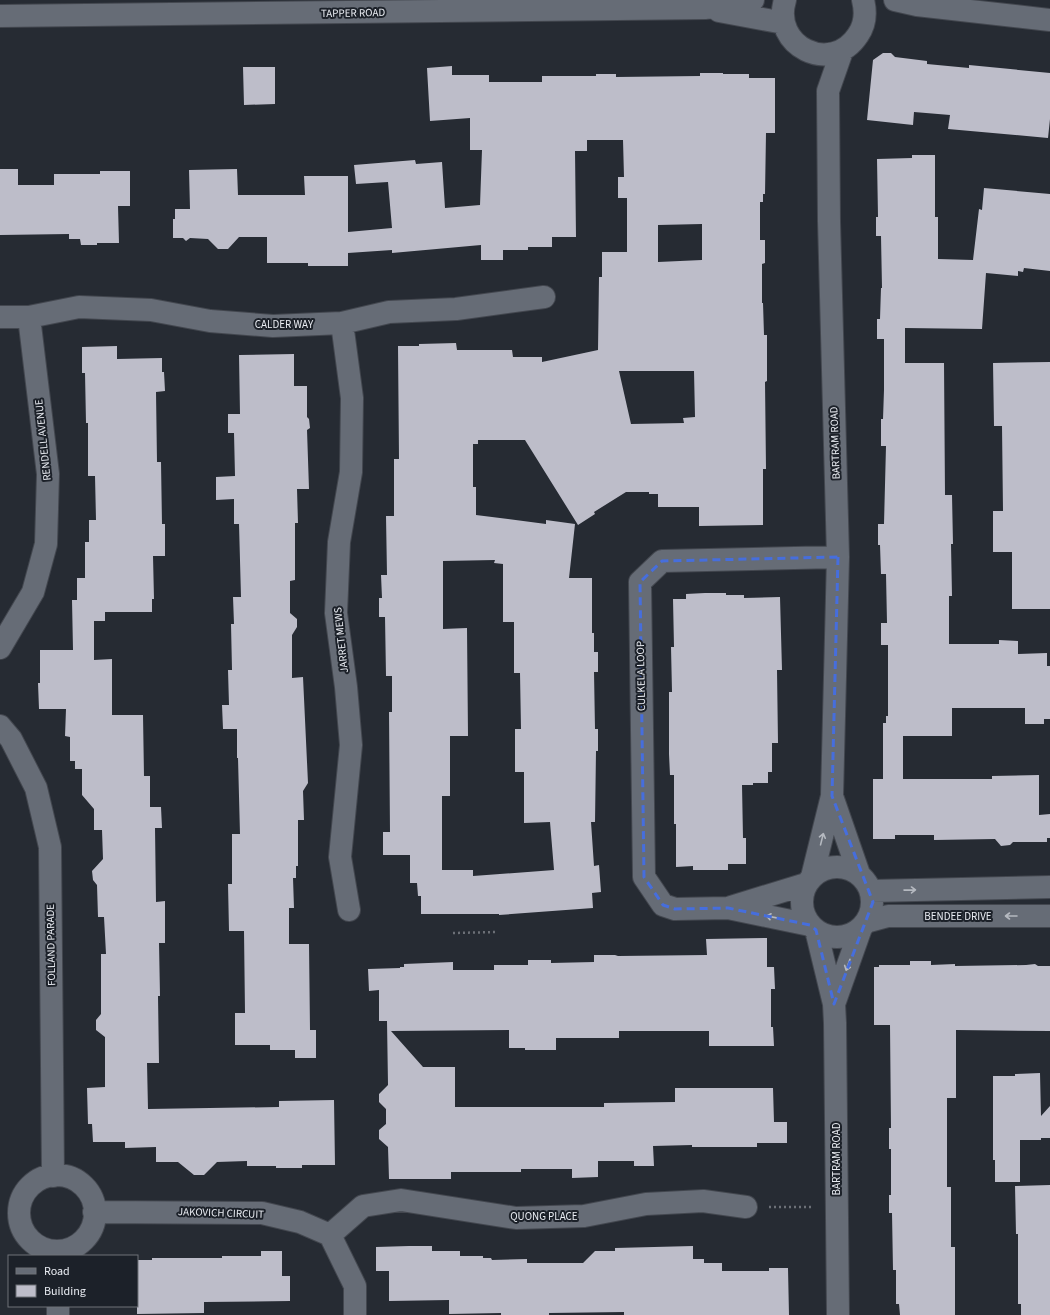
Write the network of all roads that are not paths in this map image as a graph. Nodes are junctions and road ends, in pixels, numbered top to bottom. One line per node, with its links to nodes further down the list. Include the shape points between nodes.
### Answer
1 (753, 0): 4 (street, TAPPER ROAD)
2 (785, 0): 8 (street)
3 (897, 1): 5 (street); 7 (street)
4 (706, 8): 6 (street, TAPPER ROAD); 8 (street, TAPPER ROAD)
5 (864, 8): 9 (street, via 862,30 854,42)
6 (0, 16)
7 (1050, 20)
8 (784, 24): 10 (street, via 790,37 800,47)
9 (842, 51): 10 (street); 11 (street, BARTRAM ROAD)
10 (813, 54): 11 (street, BARTRAM ROAD)
11 (828, 91): 16 (street, BARTRAM ROAD)
12 (544, 297): 15 (street, CALDER WAY, via 456,310 389,312)
13 (0, 317): 14 (street, CALDER WAY)
14 (30, 317): 15 (street, CALDER WAY, via 79,306 152,310 210,321 273,326); 17 (street, RENDELL AVENUE, via 48,474 46,544 33,592)
15 (342, 323): 24 (street, JARRET MEWS, via 352,398 351,472 339,542 336,613 351,745 340,857)
16 (838, 557): 19 (street, BARTRAM ROAD); 23 (street, CULKELA LOOP, via 662,560 640,582 644,877 663,905 675,909)
17 (0, 648)
18 (0, 726): 29 (street, FOLLAND PARADE, via 11,739 36,788 50,846)
19 (832, 796): 20 (street, BARTRAM ROAD, one-way to 19); 21 (street, BARTRAM ROAD)
20 (809, 881): 21 (street, via 820,871 840,866 850,869); 23 (street, CULKELA LOOP); 27 (street, via 803,893 802,910)
21 (865, 883): 22 (street, one-way to 22); 26 (street, via 872,907)
22 (1050, 887)
23 (728, 908): 27 (street, CULKELA LOOP, one-way to 23)
24 (349, 910)
25 (1050, 916): 26 (street, BENDEE DRIVE, one-way to 26, via 888,916)
26 (864, 925): 27 (street, via 850,935 839,938 827,936); 28 (street, BARTRAM ROAD, one-way to 28)
27 (813, 928): 28 (street, BARTRAM ROAD)
28 (834, 1004): 36 (street, BARTRAM ROAD)
29 (53, 1176): 31 (street, via 32,1183); 32 (street, via 62,1175 74,1179 85,1187 92,1198)
30 (746, 1207): 33 (street, QUONG PLACE, via 702,1201 646,1204 584,1216 516,1218 401,1200 363,1206)
31 (9, 1211): 34 (street, via 34,1244)
32 (94, 1212): 33 (street, JAKOVICH CIRCUIT, via 262,1212 300,1222); 34 (street, via 89,1233 81,1243)
33 (330, 1235): 35 (street, via 355,1286)
34 (56, 1254)
35 (355, 1315)
36 (838, 1315)

